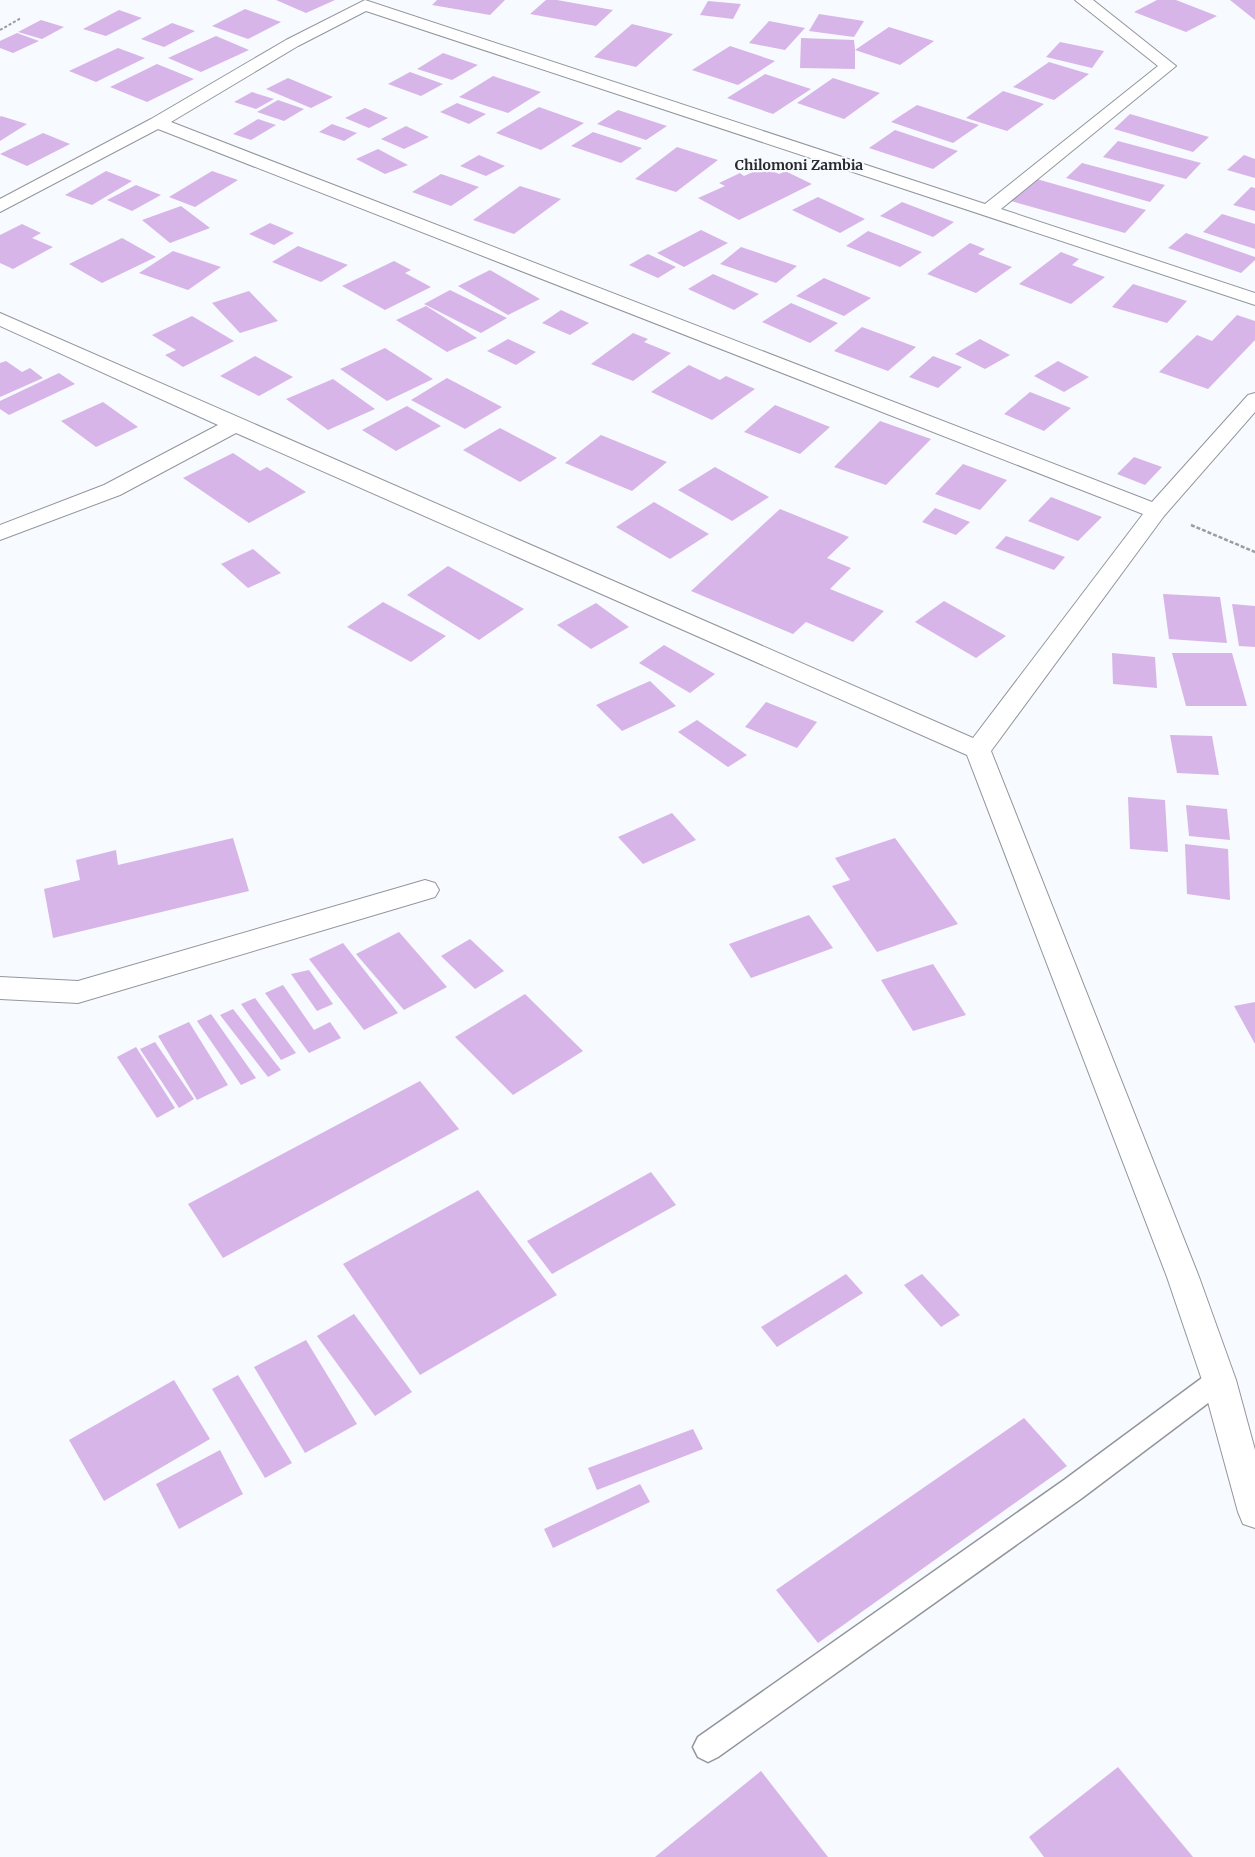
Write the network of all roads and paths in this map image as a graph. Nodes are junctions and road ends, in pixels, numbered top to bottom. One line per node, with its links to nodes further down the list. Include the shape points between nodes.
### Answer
1 (1083, 0): 6 (street, via 1168,66)
2 (21, 18): 3 (path)
3 (0, 30)
4 (157, 123): 5 (street); 6 (street, via 292,43 365,5); 11 (street)
5 (0, 206)
6 (988, 210): 7 (street)
7 (1255, 299)
8 (0, 319): 10 (street)
9 (1255, 399): 11 (street)
10 (235, 425): 12 (street, via 112,490); 14 (street)
11 (1156, 511): 13 (path); 14 (street)
12 (0, 533)
13 (1255, 552)
14 (978, 750): 17 (street, via 1183,1277)
15 (425, 890): 16 (street, via 78,992)
16 (0, 988)
17 (1219, 1380): 18 (street); 19 (lane, via 1073,1489)
18 (1255, 1512)
19 (708, 1747)

